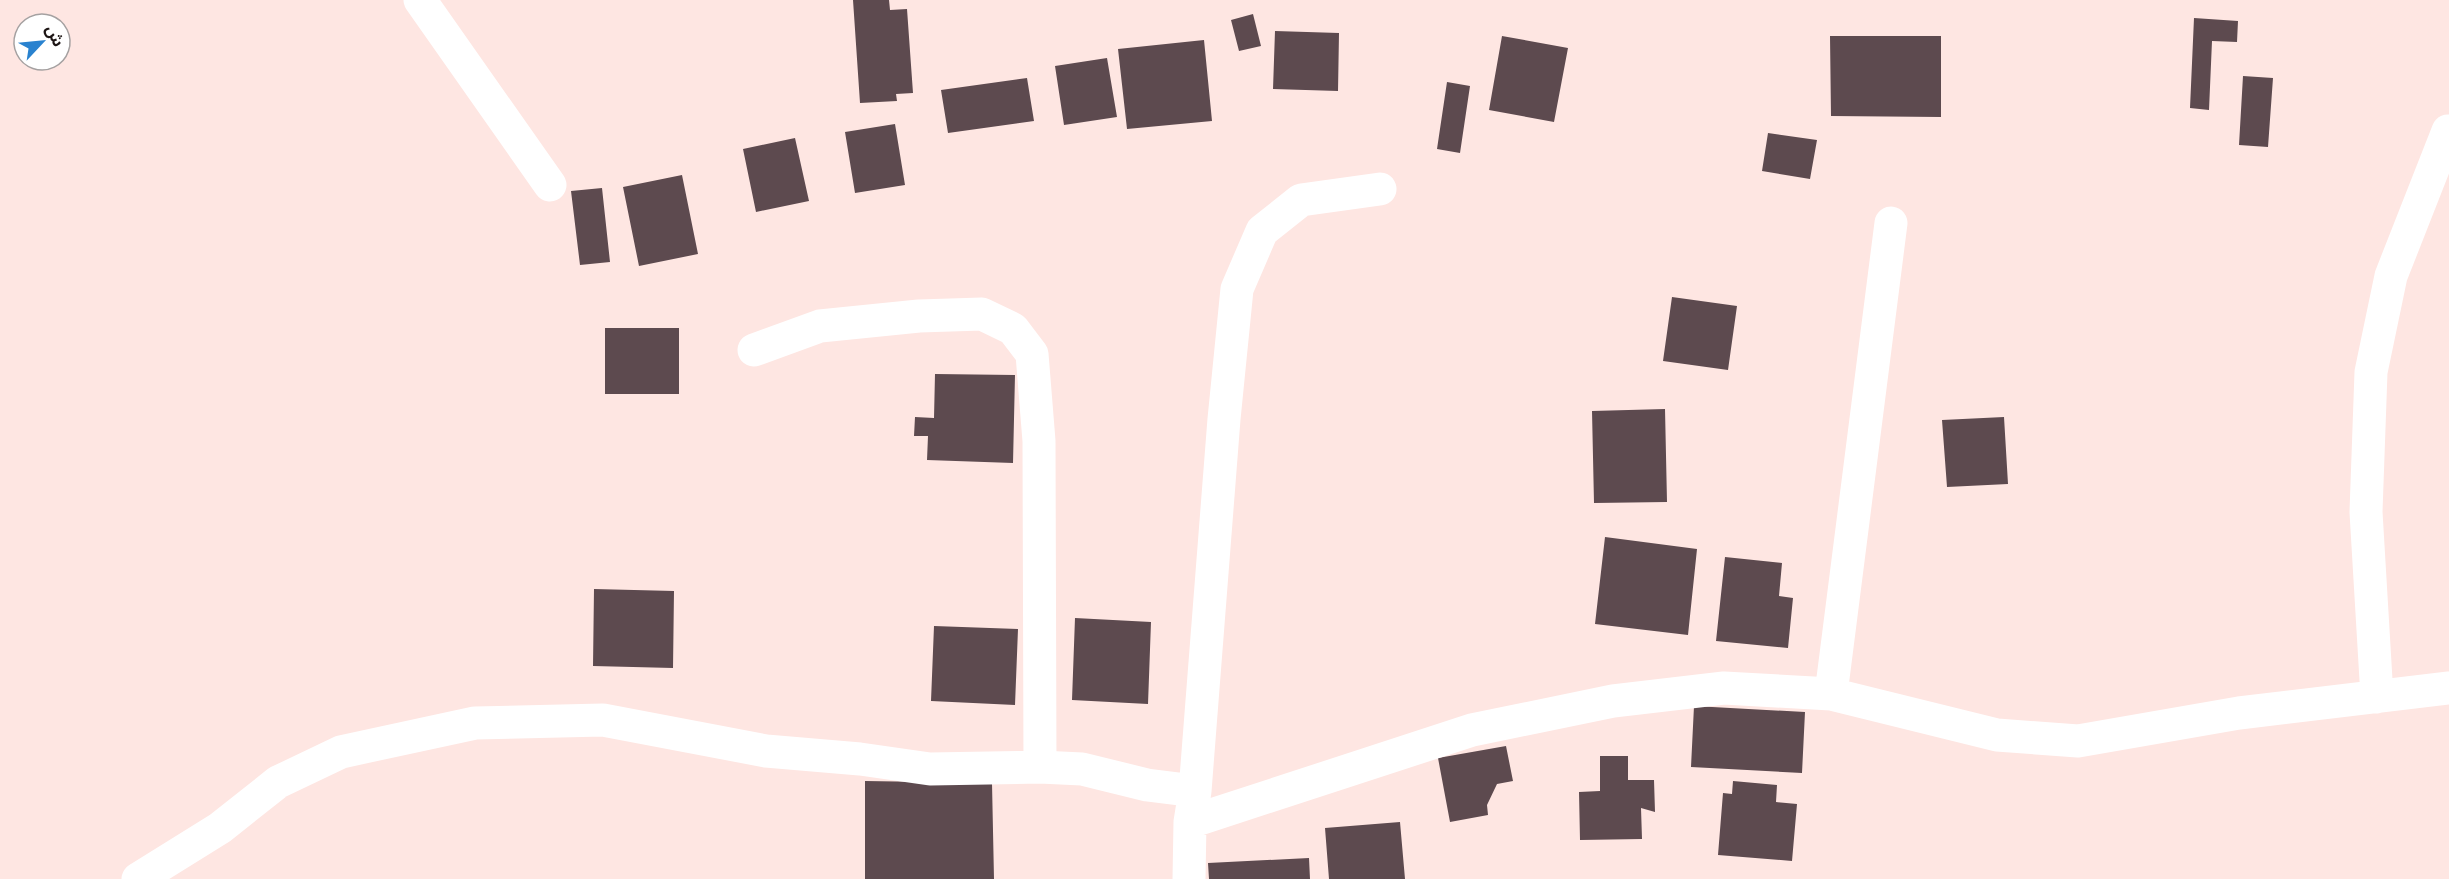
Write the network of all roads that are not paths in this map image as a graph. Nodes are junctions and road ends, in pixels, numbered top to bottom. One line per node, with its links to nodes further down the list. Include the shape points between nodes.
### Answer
1 (420, 0): 3 (street)
2 (2448, 131): 9 (street, via 2391,276 2371,372 2366,512)
3 (550, 185)
4 (1380, 189): 11 (street, via 1301,200 1262,231 1237,289)
5 (1891, 223): 8 (street)
6 (754, 350): 10 (street, via 820,326 982,314 1013,329 1032,354 1039,441)
7 (2449, 688): 9 (street)
8 (1831, 694): 9 (street, via 1997,735 2079,741 2239,713); 11 (street, via 1724,688 1613,701 1472,730)
9 (2377, 697)
10 (1040, 767): 11 (street, via 1082,769 1147,785); 12 (street, via 930,769 766,751 603,720 475,723 341,752 278,782 220,828)
11 (1192, 807): 13 (street)
12 (138, 879)
13 (1189, 879)

